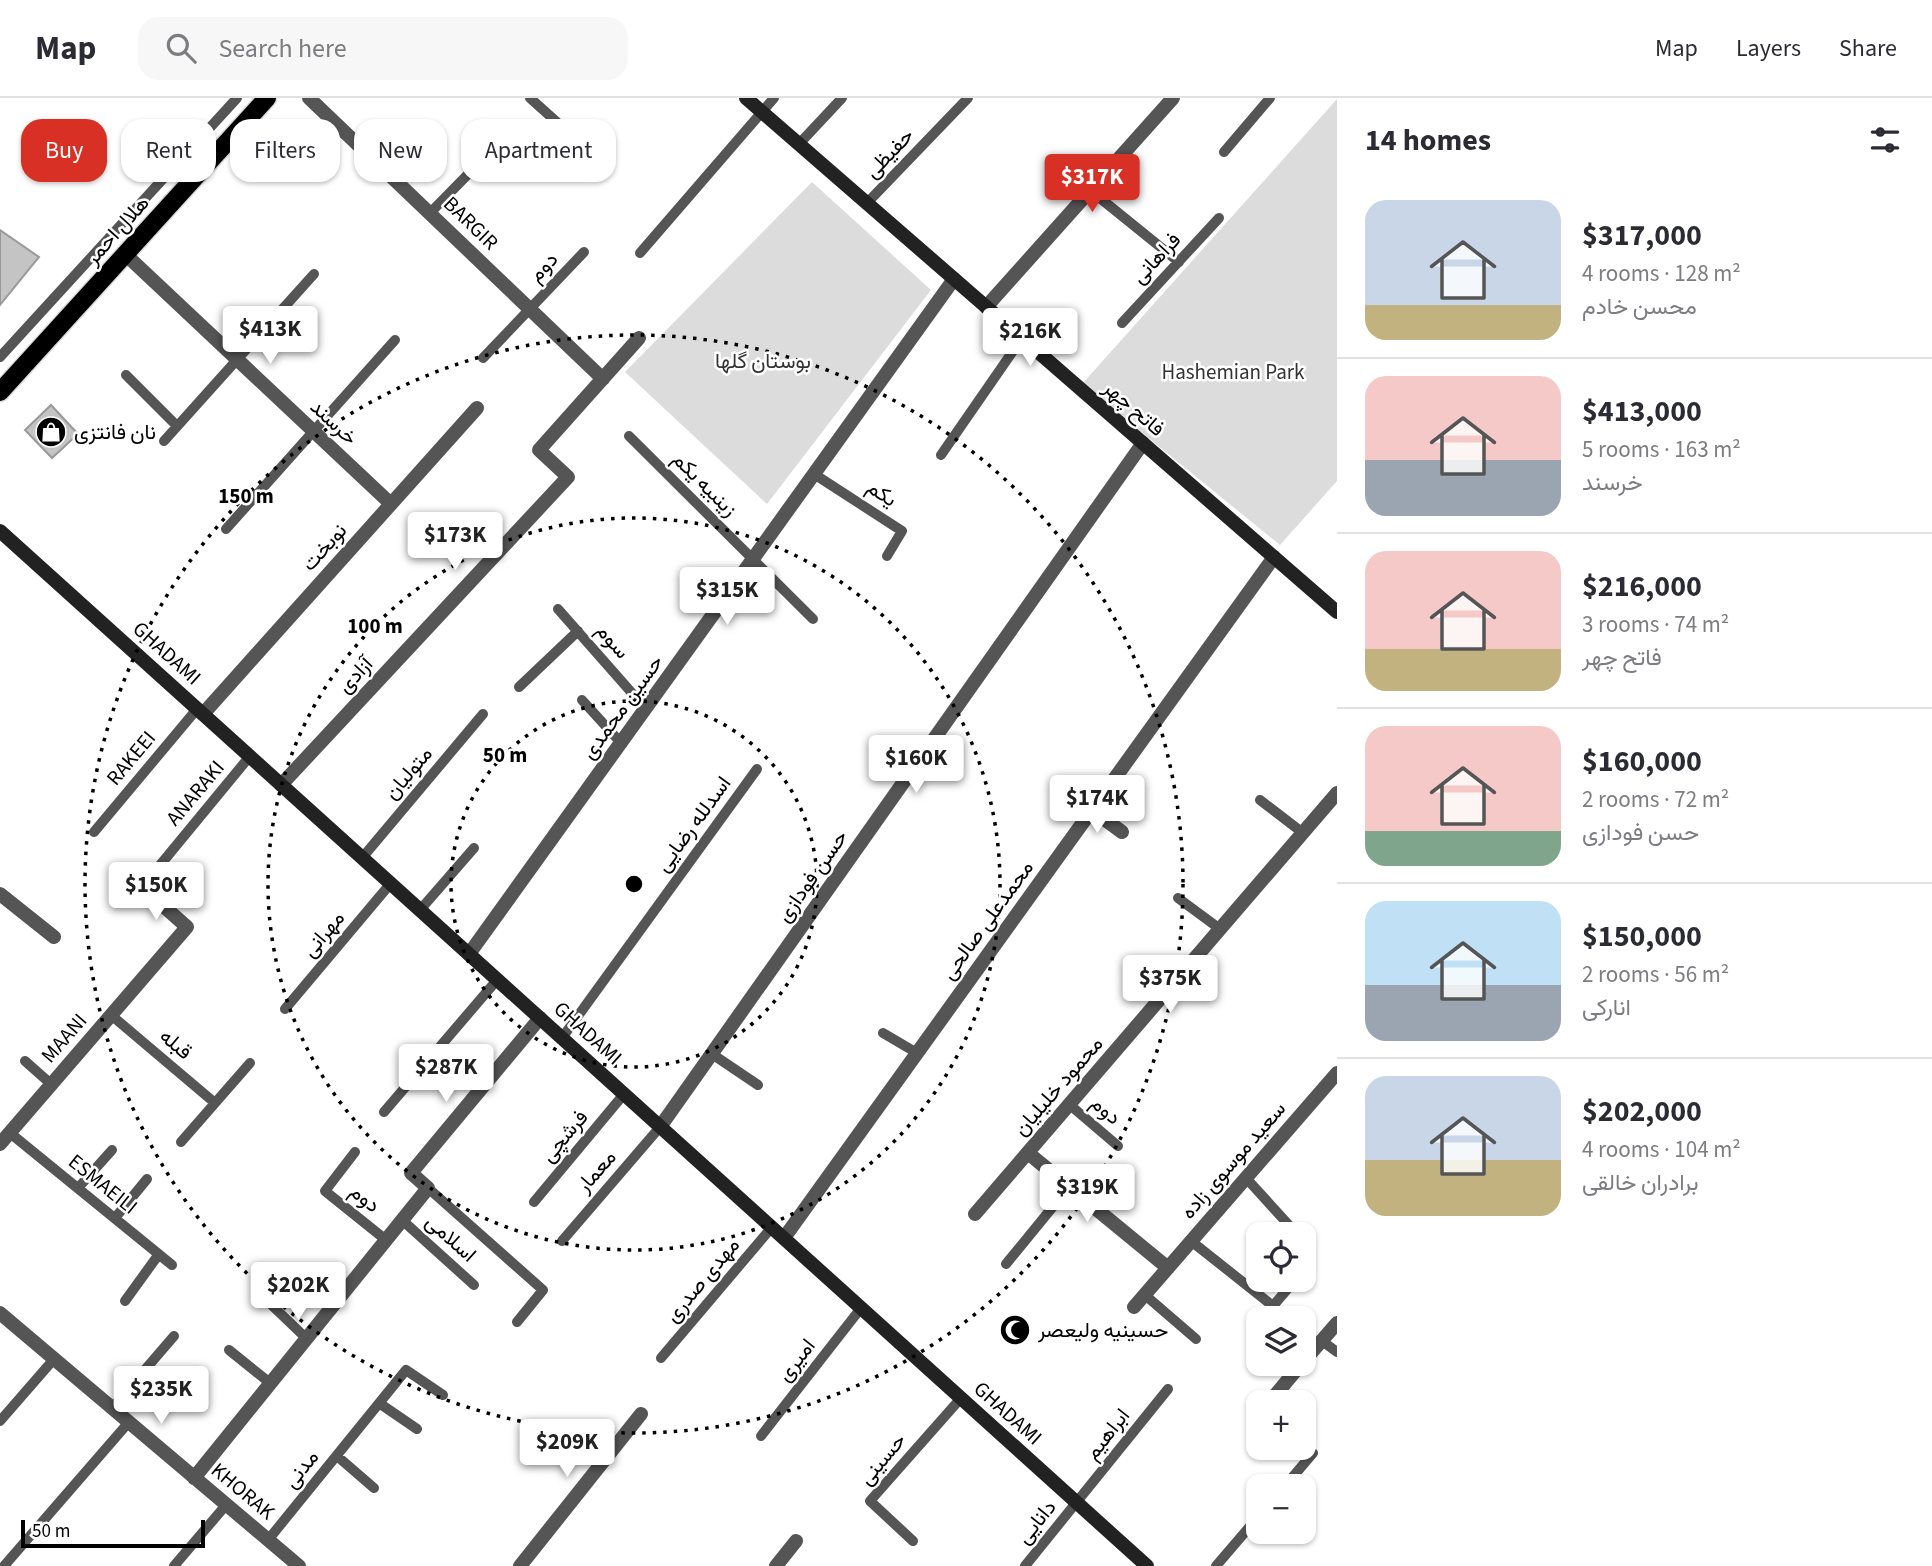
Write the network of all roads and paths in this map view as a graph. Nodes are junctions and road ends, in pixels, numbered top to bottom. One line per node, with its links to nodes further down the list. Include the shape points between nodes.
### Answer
1 (237, 98): 32 (lane)
2 (267, 98): 22 (main road, هلال احمر)
3 (309, 98): 18 (street, BARGIR)
4 (530, 98): 12 (lane)
5 (746, 98): 11 (street, فاتح چهر)
6 (774, 98): 11 (lane)
7 (842, 98): 13 (lane)
8 (968, 98): 17 (lane, حفیظی)
9 (1172, 98): 16 (street)
10 (1270, 98): 14 (lane)
11 (762, 112): 13 (street, فاتح چهر); 21 (lane)
12 (553, 119)
13 (799, 144): 17 (street, فاتح چهر)
14 (1224, 152)
15 (461, 181): 18 (lane)
16 (1090, 190): 23 (lane); 26 (street)
17 (867, 203): 25 (street, فاتح چهر)
18 (430, 213): 27 (street, BARGIR)
19 (1219, 218): 23 (lane, فراهانی)
20 (583, 252): 27 (lane, دوم)
21 (640, 253)
22 (125, 254): 34 (street, خرسند); 37 (main road, هلال احمر)
23 (1179, 262): 28 (lane, فراهانی)
24 (314, 274): 34 (lane)
25 (954, 279): 26 (street, فاتح چهر); 45 (street, حسین محمدی)
26 (986, 307): 30 (street, فاتح چهر)
27 (530, 309): 33 (lane); 36 (street, BARGIR)
28 (1122, 323)
29 (639, 338): 36 (street)
30 (1022, 338): 43 (street, فاتح چهر); 44 (lane)
31 (395, 340): 40 (lane)
32 (0, 357)
33 (483, 358)
34 (238, 360): 39 (lane); 40 (street, خرسند)
35 (126, 375): 39 (lane)
36 (603, 379): 64 (street, آزادی, via 539,450 568,477)
37 (0, 392)
38 (477, 408): 46 (street, نوبخت)
39 (177, 426): 42 (lane)
40 (313, 431): 46 (street, خرسند); 47 (lane)
41 (629, 436): 51 (lane, زینبیه یکم)
42 (164, 441)
43 (1143, 443): 50 (street, فاتح چهر); 87 (street, حسن فودازی)
44 (941, 455)
45 (814, 474): 49 (lane, یکم, via 901,531); 51 (street, حسین محمدی)
46 (391, 504): 59 (street, نوبخت)
47 (226, 530)
48 (0, 531): 59 (street, GHADAMI)
49 (887, 556)
50 (1274, 557): 53 (street, فاتح چهر); 67 (street, محمدعلی صالحی)
51 (753, 560): 54 (lane); 58 (street, حسین محمدی)
52 (558, 608): 55 (lane, سوم)
53 (1337, 612)
54 (813, 619)
55 (578, 631): 56 (lane, سوم); 58 (lane, سوم)
56 (519, 687)
57 (582, 699): 61 (lane)
58 (646, 709): 61 (street, حسین محمدی)
59 (200, 711): 62 (street, GHADAMI); 68 (lane, RAKEEI)
60 (483, 714): 72 (lane, متولیان)
61 (621, 744): 80 (street, حسین محمدی)
62 (250, 756): 64 (street, GHADAMI); 74 (lane, ANARAKI)
63 (757, 769): 86 (lane, اسدلله رضایی)
64 (281, 785): 72 (street, GHADAMI)
65 (1337, 793): 70 (street, محمود خلیلیان)
66 (1260, 800): 70 (lane)
67 (1092, 810): 69 (street); 88 (street, محمدعلی صالحی)
68 (94, 832)
69 (1122, 832)
70 (1303, 833): 78 (street, محمود خلیلیان)
71 (474, 848): 77 (lane)
72 (362, 858): 73 (street, GHADAMI)
73 (391, 883): 77 (street, GHADAMI); 82 (lane, مهرانی)
74 (142, 887): 83 (street, MAANI, via 187,927)
75 (0, 894): 79 (street)
76 (1178, 898): 78 (lane)
77 (420, 909): 80 (street, GHADAMI)
78 (1220, 929): 96 (street, محمود خلیلیان)
79 (54, 937)
80 (469, 954): 81 (street, GHADAMI)
81 (497, 980): 84 (street, GHADAMI); 97 (lane)
82 (285, 1009)
83 (111, 1014): 92 (street, MAANI); 95 (lane, قبله)
84 (540, 1018): 86 (street, GHADAMI); 109 (street, via 411,1173)
85 (883, 1033): 88 (lane)
86 (562, 1038): 94 (street, GHADAMI)
87 (712, 1054): 93 (lane); 98 (street, حسن فودازی)
88 (917, 1054): 116 (street, محمدعلی صالحی)
89 (25, 1061): 92 (lane)
90 (250, 1063): 95 (lane)
91 (1337, 1073): 105 (street, سعید موسوی زاده)
92 (51, 1084): 99 (street, MAANI)
93 (758, 1085)
94 (624, 1094): 98 (street, GHADAMI); 110 (lane, فرشچی)
95 (215, 1103): 100 (lane)
96 (1069, 1105): 101 (lane, دوم); 104 (street, محمود خلیلیان)
97 (384, 1112)
98 (660, 1127): 115 (street, GHADAMI); 118 (lane, معمار)
99 (5, 1138): 108 (lane, ESMAEILI)
100 (181, 1142)
101 (1118, 1146)
102 (112, 1150): 108 (lane)
103 (355, 1152): 117 (lane, دوم, via 325,1191)
104 (1028, 1153): 107 (street); 111 (street, محمود خلیلیان)
105 (1246, 1178): 114 (lane); 119 (street, سعید موسوی زاده)
106 (147, 1179): 112 (lane)
107 (1069, 1187): 121 (lane); 124 (street)
108 (78, 1188): 112 (lane, ESMAEILI)
109 (428, 1188): 113 (street); 134 (lane, via 542,1290)
110 (534, 1202)
111 (975, 1214)
112 (115, 1218): 120 (lane, ESMAEILI)
113 (402, 1220): 117 (street); 125 (lane, اسلامی)
114 (1286, 1222)
115 (772, 1227): 116 (street, GHADAMI); 143 (lane, مهدی صدری)
116 (784, 1238): 132 (street, GHADAMI)
117 (386, 1240): 137 (street)
118 (562, 1241)
119 (1191, 1241): 124 (street, سعید موسوی زاده); 126 (lane)
120 (159, 1254): 122 (lane, ESMAEILI); 130 (lane)
121 (1006, 1264)
122 (172, 1265)
123 (276, 1268): 137 (lane, via 256,1290)
124 (1168, 1268): 129 (street, سعید موسوی زاده)
125 (474, 1285)
126 (1246, 1285)
127 (1255, 1292): 128 (lane, via 1273,1306)
128 (1285, 1292)
129 (1145, 1294): 131 (street, سعید موسوی زاده); 138 (lane)
130 (125, 1300)
131 (1134, 1307)
132 (861, 1308): 150 (street, GHADAMI); 157 (lane, امیری)
133 (0, 1313): 144 (street, KHORAK)
134 (517, 1322)
135 (1337, 1323): 139 (street)
136 (174, 1336): 152 (lane)
137 (307, 1339): 146 (street)
138 (1196, 1339)
139 (1322, 1341): 140 (street); 142 (lane)
140 (1316, 1348)
141 (229, 1350): 146 (lane)
142 (1337, 1352)
143 (661, 1358)
144 (54, 1359): 152 (street, KHORAK); 154 (lane)
145 (1291, 1376): 148 (street)
146 (270, 1383): 161 (street)
147 (1168, 1389): 163 (lane, ابراهیم)
148 (1280, 1390)
149 (443, 1395): 151 (lane, مدنی, via 406,1370)
150 (961, 1398): 163 (street, GHADAMI); 168 (lane, حسینی, via 870,1501)
151 (379, 1403): 156 (lane); 158 (lane, مدنی)
152 (111, 1408): 155 (street, KHORAK)
153 (641, 1414): 172 (street)
154 (0, 1421)
155 (129, 1422): 161 (street, KHORAK); 169 (lane)
156 (417, 1429)
157 (761, 1436)
158 (337, 1456): 162 (lane, مدنی); 166 (lane, مدنی)
159 (1307, 1460): 160 (lane)
160 (1295, 1474)
161 (194, 1478): 164 (street, KHORAK)
162 (374, 1488)
163 (1077, 1503): 174 (lane, دانایی); 175 (street, GHADAMI)
164 (226, 1505): 166 (street, KHORAK); 170 (lane)
165 (1246, 1531): 176 (lane)
166 (268, 1540): 171 (street, KHORAK)
167 (796, 1541): 173 (street)
168 (913, 1541)
169 (4, 1566)
170 (174, 1566)
171 (299, 1566)
172 (520, 1566)
173 (776, 1566)
174 (1025, 1566)
175 (1147, 1566)
176 (1216, 1566)

